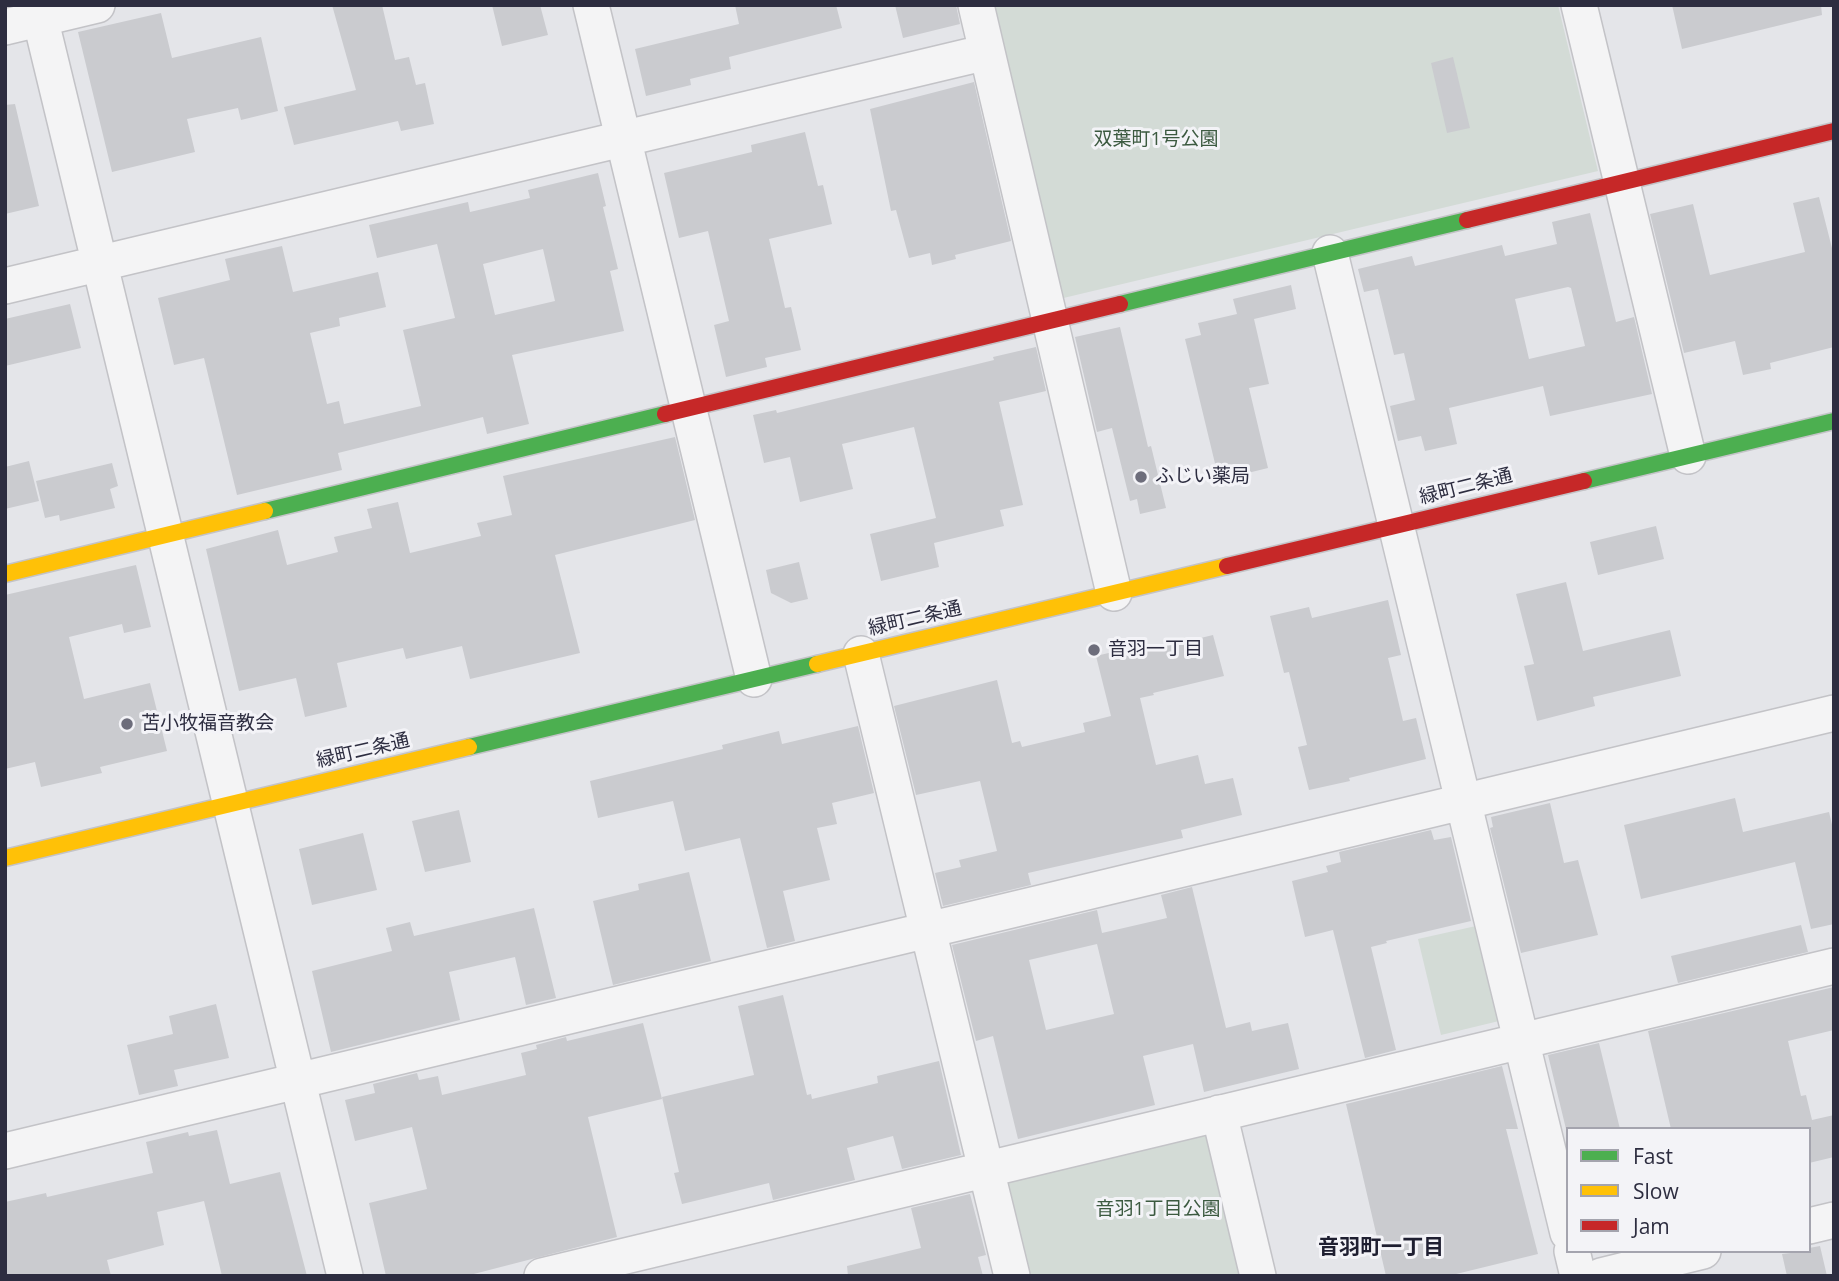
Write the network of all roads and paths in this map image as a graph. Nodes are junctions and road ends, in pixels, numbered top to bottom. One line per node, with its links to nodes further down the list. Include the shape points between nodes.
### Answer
1 (97, 5): 5 (street)
2 (592, 5): 9 (street)
3 (976, 5): 7 (street)
4 (1579, 5): 10 (street)
5 (39, 12): 6 (street); 12 (street)
6 (5, 27)
7 (987, 52): 9 (street); 14 (street)
8 (1834, 131): 10 (street)
9 (624, 138): 12 (street); 15 (street)
10 (1622, 183): 11 (street); 17 (street)
11 (1330, 253): 14 (street); 18 (street)
12 (99, 264): 13 (street); 19 (street)
13 (5, 286)
14 (1051, 321): 15 (street); 21 (street)
15 (689, 409): 19 (street); 23 (street)
16 (1834, 421): 17 (street, 緑町二条通)
17 (1688, 456): 18 (street, 緑町二条通)
18 (1396, 526): 21 (street, 緑町二条通); 25 (street)
19 (165, 536): 20 (street); 26 (street)
20 (5, 574)
21 (1114, 593): 22 (street, 緑町二条通)
22 (861, 654): 23 (street, 緑町二条通); 28 (street)
23 (754, 679): 26 (street, 緑町二条通)
24 (1834, 713): 25 (street)
25 (1463, 802): 28 (street); 30 (street)
26 (231, 804): 27 (street, 緑町二条通); 31 (street)
27 (5, 858)
28 (928, 930): 31 (street); 34 (street)
29 (1834, 966): 30 (street)
30 (1521, 1041): 32 (street); 36 (street)
31 (298, 1081): 33 (street); 40 (street)
32 (1219, 1113): 34 (street); 43 (street)
33 (5, 1151)
34 (986, 1169): 41 (street); 42 (street)
35 (1834, 1220): 37 (street)
36 (1566, 1225)
37 (1811, 1226)
38 (1572, 1253): 44 (street)
39 (1695, 1253): 45 (street)
40 (345, 1276)
41 (542, 1276)
42 (1012, 1276)
43 (1258, 1276)
44 (1578, 1276)
45 (1601, 1276)

